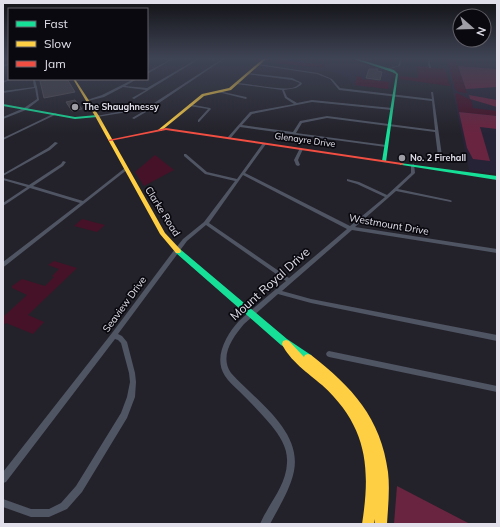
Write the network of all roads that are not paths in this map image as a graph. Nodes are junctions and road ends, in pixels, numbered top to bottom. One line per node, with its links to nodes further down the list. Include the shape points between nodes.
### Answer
1 (236, 83): 16 (street, via 230,89)
2 (35, 84): 12 (street)
3 (77, 84): 21 (street, Clarke Road)
4 (127, 84): 11 (street)
5 (156, 84): 13 (street)
6 (187, 84): 26 (street)
7 (241, 84): 14 (street)
8 (301, 84): 14 (street, via 295,88)
9 (335, 84): 18 (street, via 339,90)
10 (396, 84): 18 (street)
11 (122, 86): 13 (street); 21 (street, via 103,96)
12 (36, 87): 15 (street); 27 (street, via 39,98)
13 (147, 89): 19 (street)
14 (283, 89): 23 (street, via 286,97)
15 (3, 92)
16 (219, 92): 20 (street); 24 (street, via 203,95)
17 (432, 92): 22 (street)
18 (394, 96): 22 (street); 28 (street)
19 (133, 98)
20 (246, 98)
21 (88, 100): 30 (street, Clarke Road)
22 (433, 100): 37 (street)
23 (296, 104): 28 (street, via 317,101); 35 (street, via 251,113)
24 (190, 105): 33 (street, via 210,109); 36 (street)
25 (3, 106): 27 (street)
26 (146, 108): 30 (street); 32 (street)
27 (25, 109): 29 (street); 31 (street)
28 (392, 109): 34 (street)
29 (56, 114): 30 (street, via 77,118); 40 (street)
30 (97, 116): 41 (street, Clarke Road)
31 (3, 118)
32 (133, 118)
33 (199, 121)
34 (390, 125): 37 (street); 38 (street, via 324,117 301,122); 44 (street)
35 (240, 126): 38 (street); 39 (street)
36 (160, 130): 39 (street, Glenayre Drive); 41 (street, Glenayre Drive)
37 (437, 131): 47 (street)
38 (294, 133): 44 (street)
39 (229, 138): 43 (street, Glenayre Drive)
40 (3, 139)
41 (110, 140): 52 (street, Clarke Road)
42 (56, 143): 54 (street)
43 (264, 144): 45 (street, Glenayre Drive); 53 (street, Seaview Drive)
44 (386, 146): 48 (street)
45 (301, 149): 48 (street, Glenayre Drive); 50 (street, via 296,160)
46 (185, 155): 57 (street, via 206,173)
47 (440, 156)
48 (384, 161): 51 (street, Glenayre Drive)
49 (64, 162): 59 (street)
50 (298, 165)
51 (413, 165): 55 (street, Glenayre Drive); 60 (street, Mount Royal Drive, via 413,172)
52 (126, 169): 63 (street); 67 (street, Clarke Road, via 163,234)
53 (243, 173): 57 (street, Seaview Drive); 66 (street, Westmount Drive)
54 (3, 175)
55 (497, 178)
56 (3, 179): 59 (street)
57 (238, 180): 65 (street, Seaview Drive)
58 (348, 180): 61 (street)
59 (30, 187): 63 (street); 64 (street)
60 (395, 190): 61 (street, Mount Royal Drive); 62 (street)
61 (387, 196): 66 (street, Mount Royal Drive)
62 (450, 201)
63 (83, 202): 69 (street)
64 (3, 205)
65 (206, 224): 67 (street, Seaview Drive, via 185,240); 70 (street)
66 (350, 228): 68 (street, Westmount Drive); 70 (street, Mount Royal Drive)
67 (177, 250): 72 (street, Clarke Road); 73 (street, Seaview Drive)
68 (497, 251)
69 (3, 265)
70 (289, 281): 71 (street, Mount Royal Drive)
71 (277, 292): 72 (street, Mount Royal Drive); 74 (street, via 311,302)
72 (251, 314): 75 (street, Clarke Road); 80 (street, Mount Royal Drive, via 236,331 226,348 222,362 229,376 282,431 291,452 289,473)
73 (114, 335): 78 (street, Seaview Drive); 79 (street, via 124,342 132,377 131,397 121,421 79,489 64,506 49,514 31,513)
74 (497, 338)
75 (284, 342): 81 (street, Clarke Road, via 294,356 341,396 362,430 373,481 373,502); 82 (street, Clarke Road, via 299,350 339,383 367,420 377,445 382,473)
76 (329, 354): 77 (street)
77 (497, 389)
78 (3, 479)
79 (3, 503)
80 (265, 524)
81 (368, 524)
82 (381, 524)

